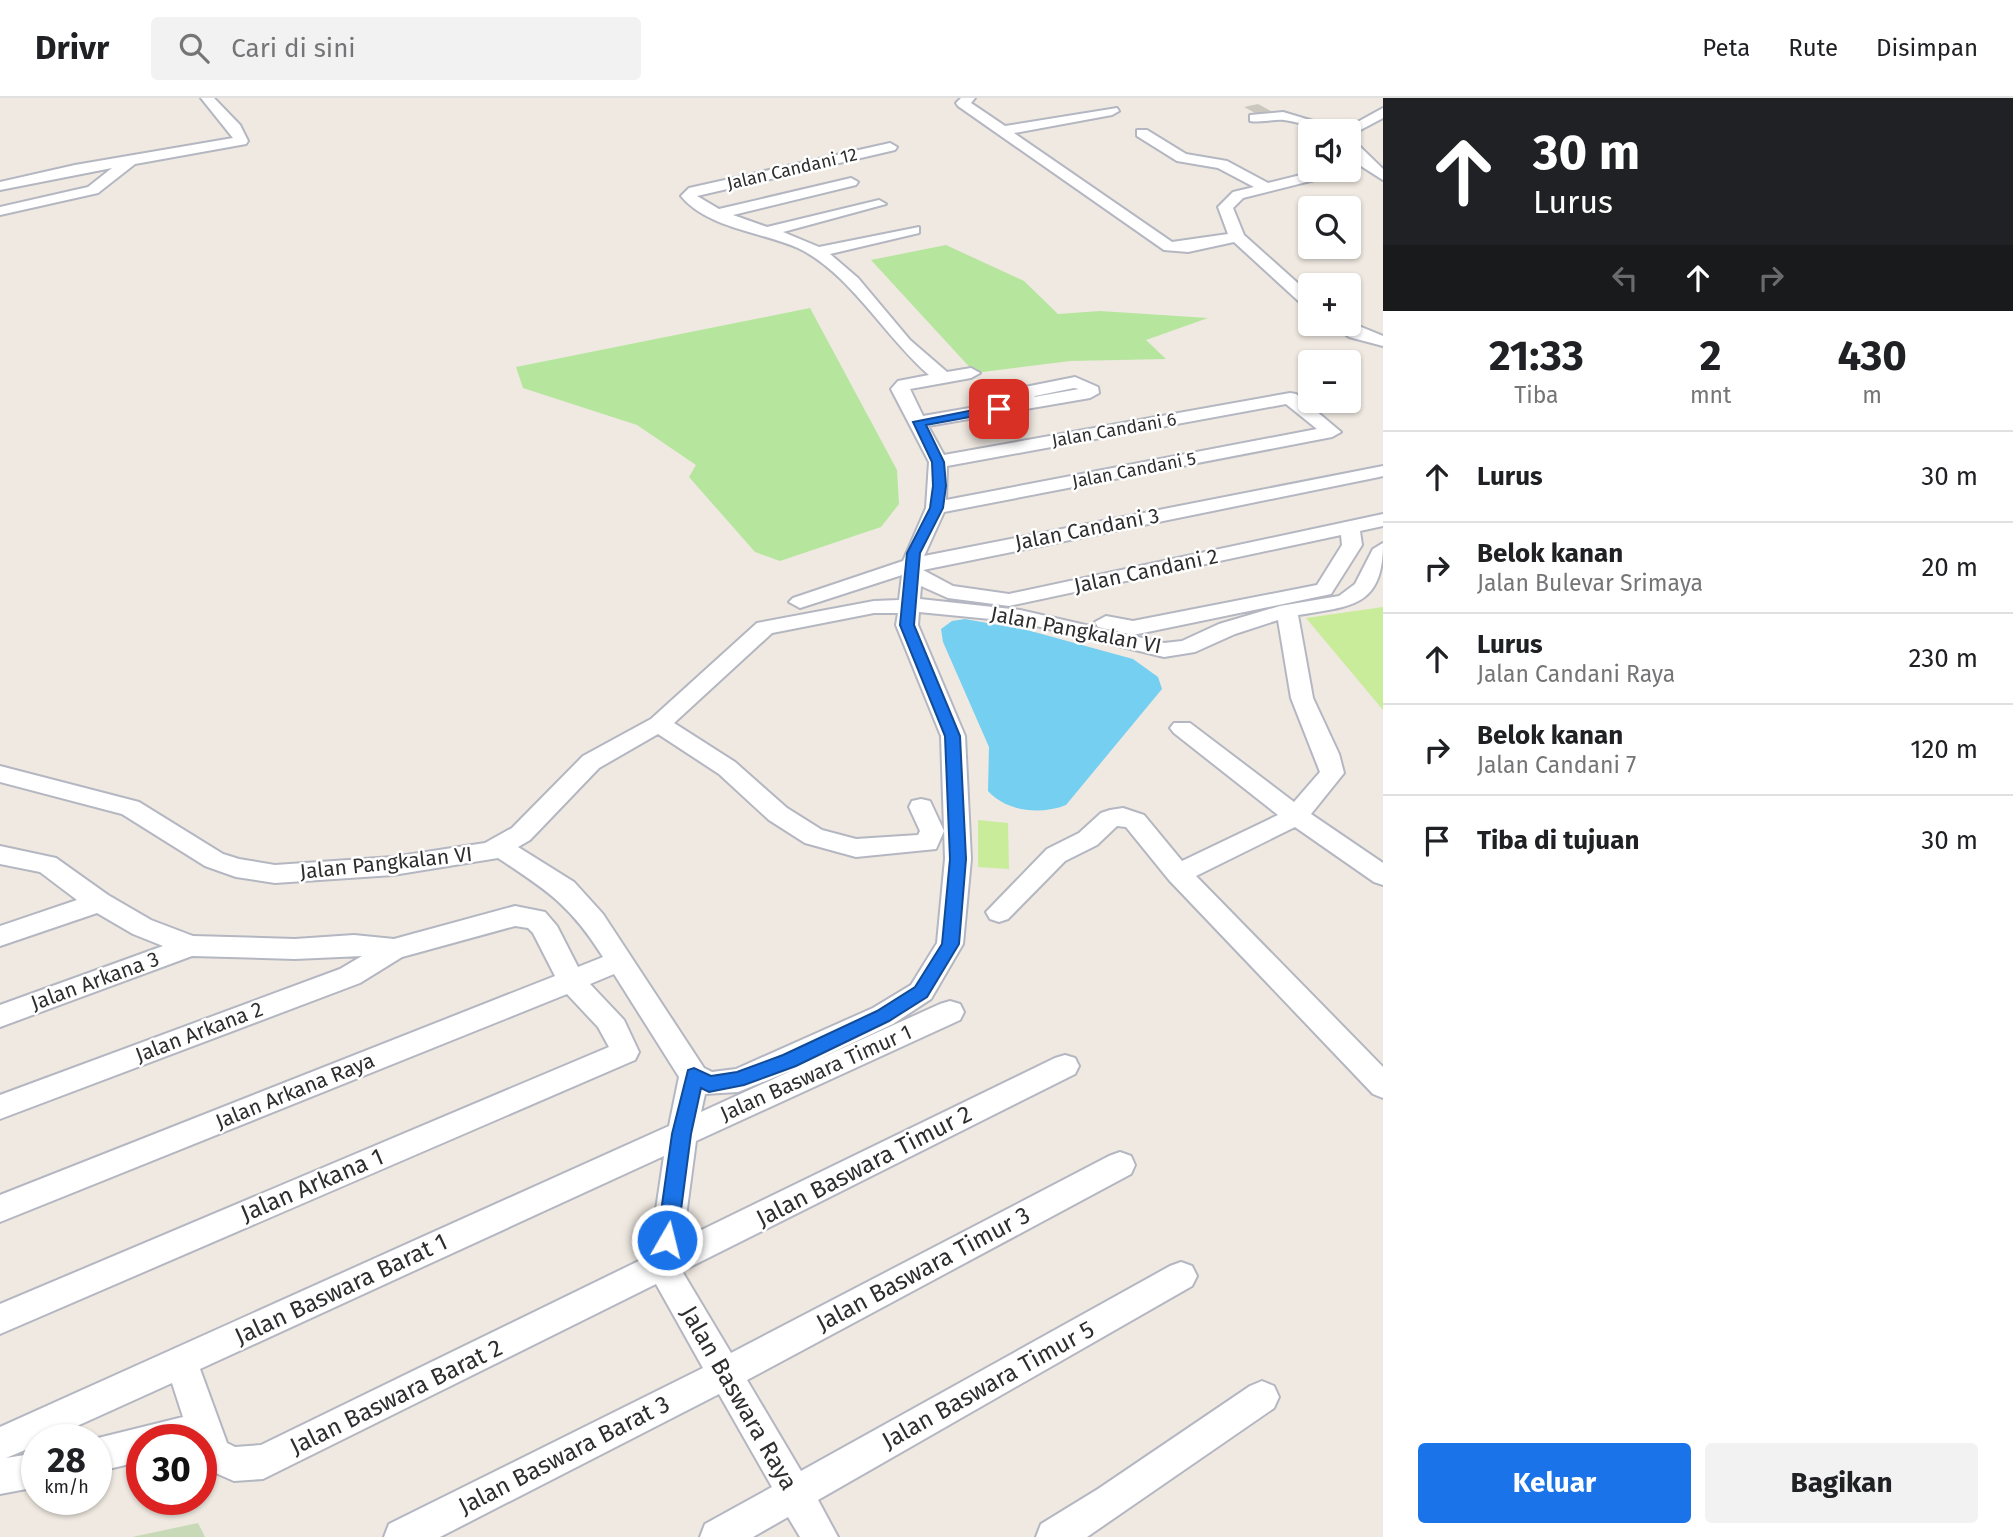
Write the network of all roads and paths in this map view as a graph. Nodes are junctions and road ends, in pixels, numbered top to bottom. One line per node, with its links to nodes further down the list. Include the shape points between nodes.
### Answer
1 (207, 98): 13 (street, via 241,141)
2 (968, 98): 10 (street, via 963,103)
3 (1377, 99): 4 (street)
4 (1383, 105)
5 (1112, 111): 10 (street)
6 (1383, 112): 9 (street)
7 (1255, 118): 8 (street)
8 (1298, 120)
9 (1361, 125)
10 (1006, 130): 25 (street, via 1169,247)
11 (1142, 133): 19 (street, via 1182,158 1222,164)
12 (890, 147): 22 (street, Jalan Candani 12, via 688,196 698,206)
13 (131, 161): 18 (street); 21 (street, via 93,190)
14 (1361, 167): 15 (street)
15 (1383, 176)
16 (1298, 180): 19 (street)
17 (852, 182): 22 (street)
18 (0, 186)
19 (1268, 188): 25 (street, via 1238,195 1225,207)
20 (879, 204): 23 (street)
21 (0, 211)
22 (719, 214): 23 (street)
23 (772, 230): 26 (street)
24 (914, 230): 26 (street)
25 (1237, 237): 27 (street)
26 (817, 252): 29 (street, via 836,265)
27 (1298, 292)
28 (1361, 335): 30 (street)
29 (900, 339): 32 (street); 33 (street)
30 (1383, 341)
31 (971, 373): 32 (street)
32 (943, 378): 33 (street)
33 (913, 383): 35 (street, via 900,389)
34 (1025, 404): 35 (street)
35 (919, 422): 37 (street)
36 (1332, 432): 37 (street, Jalan Candani 6, via 1290,398); 39 (street, Jalan Candani 5)
37 (938, 462): 39 (street)
38 (1379, 471): 43 (street, Jalan Candani 3)
39 (936, 508): 43 (street, via 914,553)
40 (1383, 520): 41 (street, Jalan Candani 2)
41 (1350, 527): 44 (street, Jalan Candani 2); 44 (street, via 1352,545 1324,590 1133,628)
42 (1383, 549): 47 (street, Jalan Pangkalan VI, via 1364,587 1345,601)
43 (913, 569): 44 (street, Jalan Candani 2, via 948,592); 45 (street, Jalan Candani 3); 46 (street)
44 (1009, 600)
45 (800, 602)
46 (908, 605): 47 (street, Jalan Pangkalan VI, via 1020,616 1164,650); 48 (street, Jalan Pangkalan VI, via 765,628); 67 (street, via 907,625 953,736 958,859 950,944 921,992 883,1016 738,1080 709,1084)
47 (1287, 611): 52 (street, via 1301,695 1330,758 1332,773)
48 (659, 724): 51 (street, via 727,768 778,814 814,837 856,848 927,842 932,831); 53 (street, Jalan Pangkalan VI, via 592,762 521,834)
49 (1182, 728): 52 (street)
50 (0, 774): 53 (street, Jalan Pangkalan VI, via 130,808 214,860 275,874 393,866)
51 (921, 807)
52 (1296, 816): 55 (street); 56 (street)
53 (499, 846): 62 (street, via 565,889 594,921)
54 (2, 857): 57 (street, via 47,864)
55 (1178, 874): 58 (street, via 1135,821 1110,819 1088,839 1056,855); 68 (street)
56 (1383, 876)
57 (99, 902): 59 (street); 60 (street, via 142,927)
58 (999, 912)
59 (0, 936)
60 (191, 946): 61 (street, via 295,950 354,944); 65 (street, Jalan Arkana 3)
61 (394, 949): 63 (street, via 525,916 536,919); 69 (street, Jalan Arkana 2, via 350,976)
62 (620, 961): 63 (street, Jalan Arkana Raya); 67 (street)
63 (581, 976): 72 (street, Jalan Arkana Raya); 75 (street, Jalan Arkana 1, via 618,1029 625,1052)
64 (950, 1012): 70 (street, Jalan Baswara Timur 1)
65 (0, 1016)
66 (1065, 1066): 73 (street, Jalan Baswara Timur 2)
67 (694, 1076): 70 (street)
68 (1383, 1086)
69 (0, 1107)
70 (682, 1134): 73 (street); 76 (street, Jalan Baswara Barat 1)
71 (1120, 1165): 77 (street, Jalan Baswara Timur 3)
72 (0, 1209)
73 (663, 1267): 77 (street, Jalan Baswara Raya); 81 (street, Jalan Baswara Barat 2, via 263,1462 234,1464)
74 (1181, 1276): 84 (street, Jalan Baswara Timur 5)
75 (0, 1319)
76 (181, 1362): 79 (street, Jalan Baswara Barat 2); 80 (street, Jalan Baswara Barat 1)
77 (725, 1374): 84 (street, Jalan Baswara Raya); 86 (street, Jalan Baswara Barat 3)
78 (1262, 1397): 85 (street)
79 (201, 1424)
80 (0, 1444)
81 (217, 1456)
82 (21, 1473): 83 (street)
83 (0, 1477)
84 (794, 1494): 87 (street, Jalan Baswara Timur 5); 88 (street, Jalan Baswara Raya)
85 (1111, 1503): 89 (street); 90 (street)
86 (402, 1537)
87 (718, 1537)
88 (820, 1537)
89 (1054, 1537)
90 (1081, 1537)

